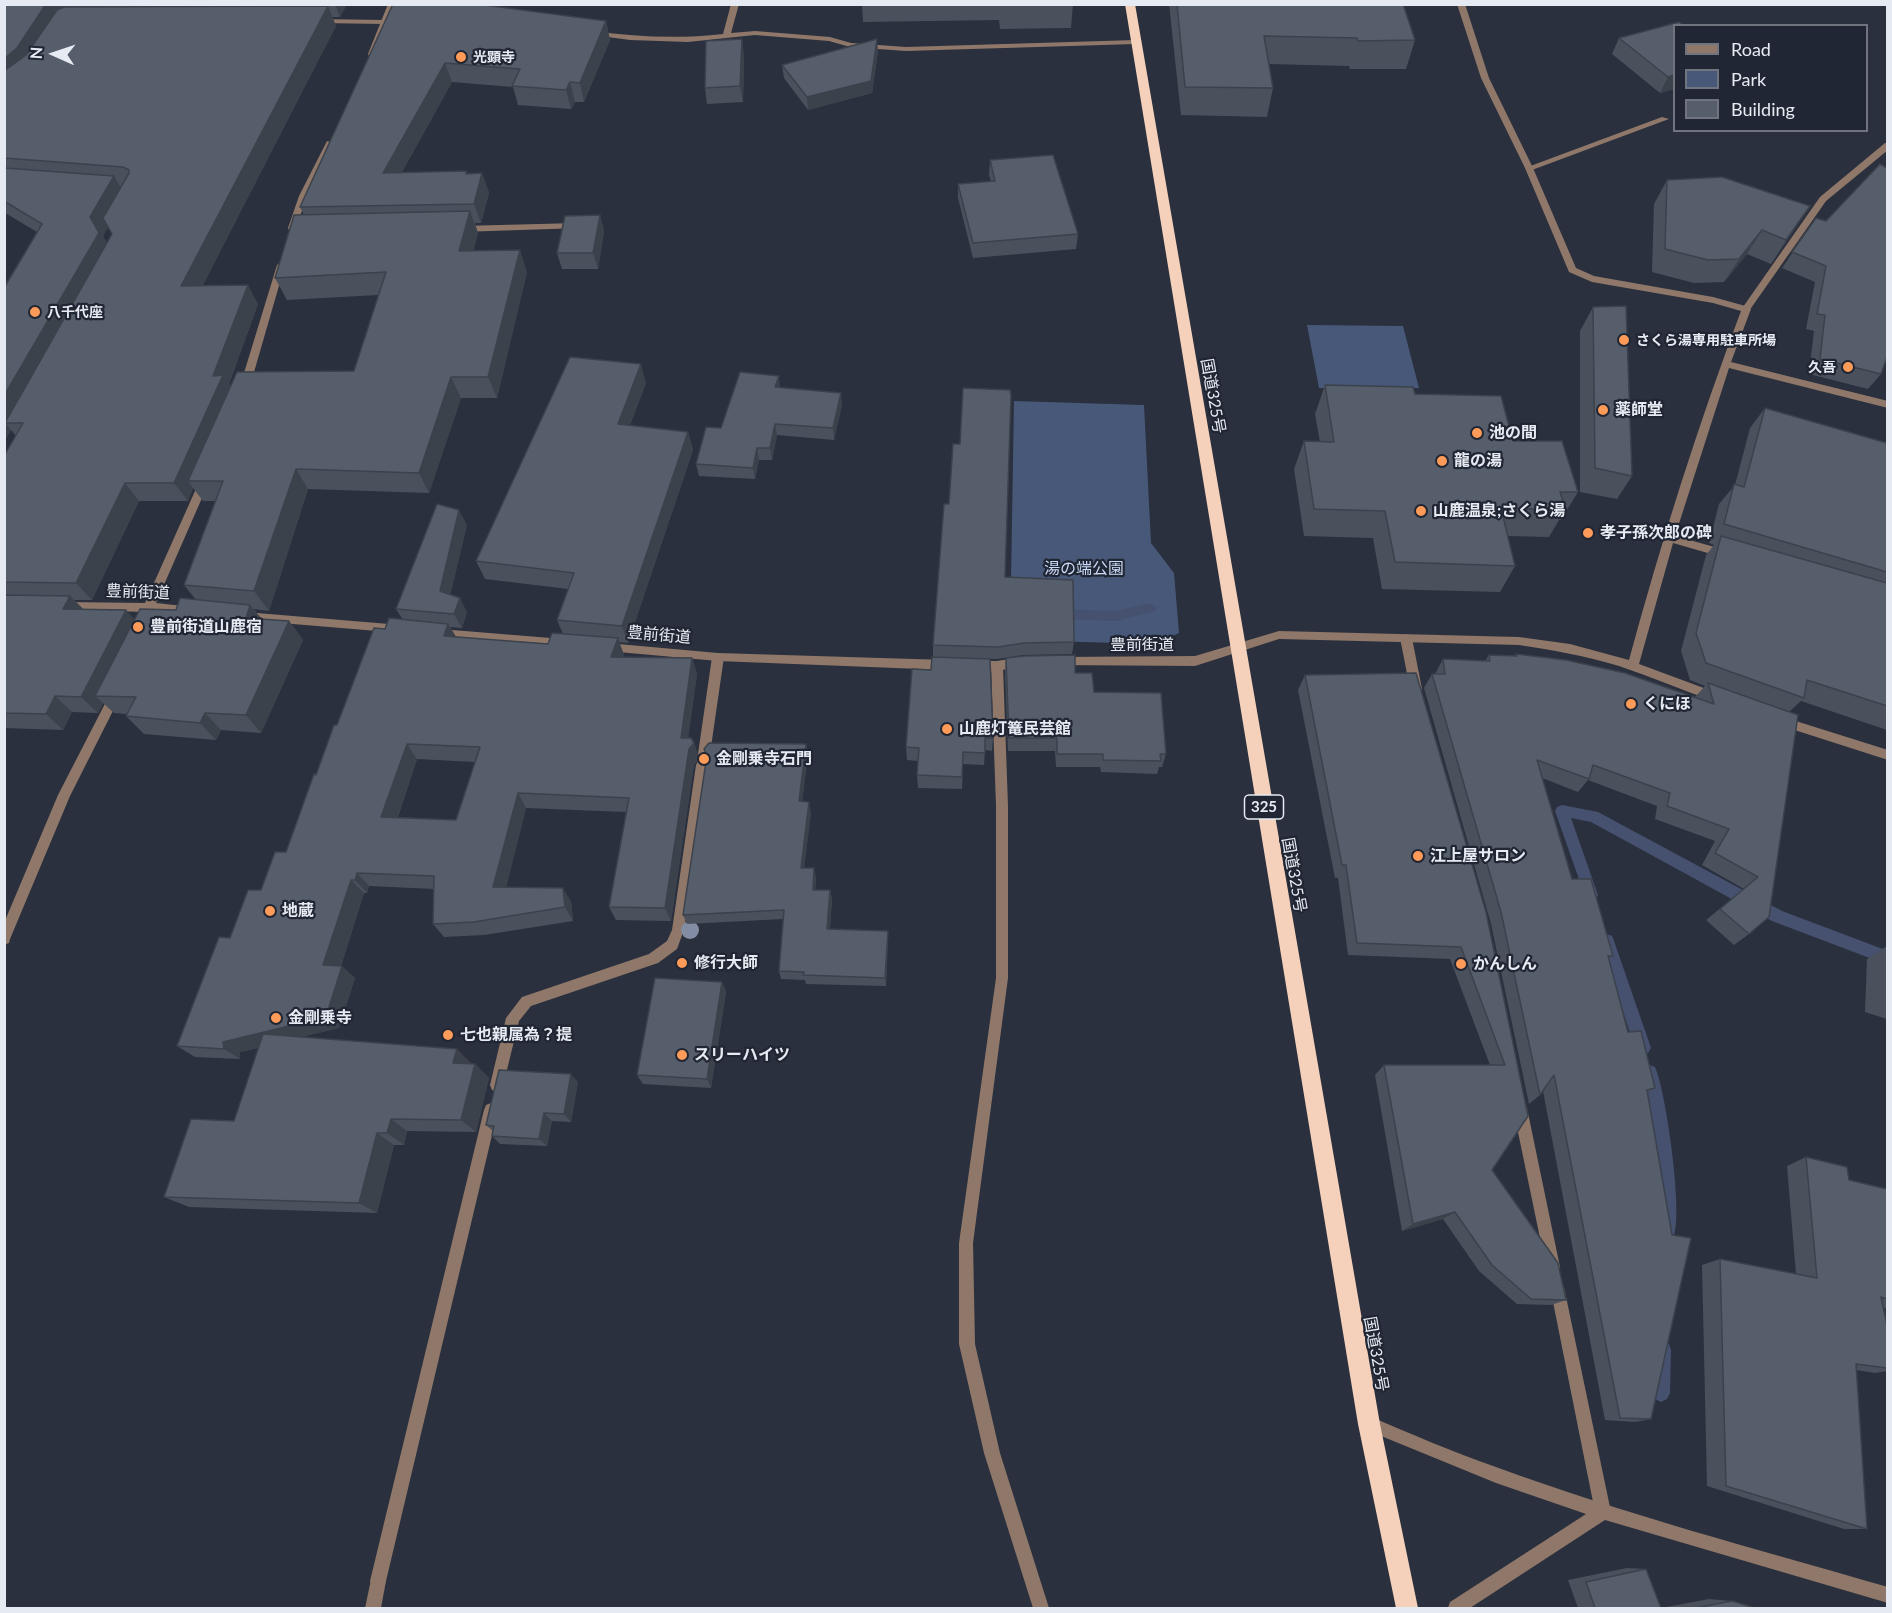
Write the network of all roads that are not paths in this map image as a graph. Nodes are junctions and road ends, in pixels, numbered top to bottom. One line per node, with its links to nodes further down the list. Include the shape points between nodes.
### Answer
1 (735, 4): 9 (street)
2 (1130, 4): 10 (highway, 国道325号 / 325)
3 (1461, 4): 15 (street, via 1485,78)
4 (391, 8): 5 (street); 7 (street)
5 (399, 12)
6 (312, 21): 7 (street)
7 (384, 22): 11 (street)
8 (585, 32): 9 (street, via 688,40)
9 (727, 34): 10 (street, via 830,39 850,45 906,49)
10 (1136, 42): 34 (highway, 国道325号 / 325)
11 (368, 64)
12 (1665, 119): 15 (street)
13 (334, 135): 18 (street, via 303,196)
14 (1887, 145): 22 (street, via 1823,200)
15 (1529, 168): 22 (street, via 1572,270 1592,279)
16 (592, 225): 17 (street)
17 (453, 229)
18 (291, 232): 19 (street); 20 (street)
19 (303, 232)
20 (288, 243)
21 (284, 254): 24 (street)
22 (1746, 309): 23 (street)
23 (1725, 364): 25 (street); 27 (street)
24 (241, 397)
25 (1887, 405)
26 (209, 471): 30 (street)
27 (1669, 538): 28 (street); 36 (street)
28 (1738, 558)
29 (49, 606): 30 (street, 豊前街道)
30 (153, 611): 31 (street, 豊前街道)
31 (205, 612)
32 (228, 614): 35 (street, 豊前街道)
33 (1406, 638): 34 (street, 豊前街道, via 1279,635); 36 (street, 豊前街道, via 1549,644); 40 (street)
34 (1237, 647): 37 (street, 豊前街道, via 1195,661); 45 (highway, 国道325号 / 325)
35 (718, 657): 37 (street, 豊前街道); 48 (street, via 678,930 672,945 653,959 527,1001 513,1018)
36 (1633, 665): 39 (street, 豊前街道)
37 (997, 666): 49 (street, via 1002,978 966,1243 967,1344 992,1453)
38 (122, 681): 43 (street, via 64,795)
39 (1726, 700)
40 (1420, 703)
41 (1768, 716): 42 (street)
42 (1887, 755)
43 (4, 939)
44 (1516, 1089): 46 (street)
45 (1369, 1424): 46 (street, via 1430,1451); 50 (highway, 国道325号 / 325)
46 (1603, 1512): 47 (street); 51 (street)
47 (1887, 1595)
48 (373, 1608)
49 (1041, 1608)
50 (1407, 1608)
51 (1456, 1608)

